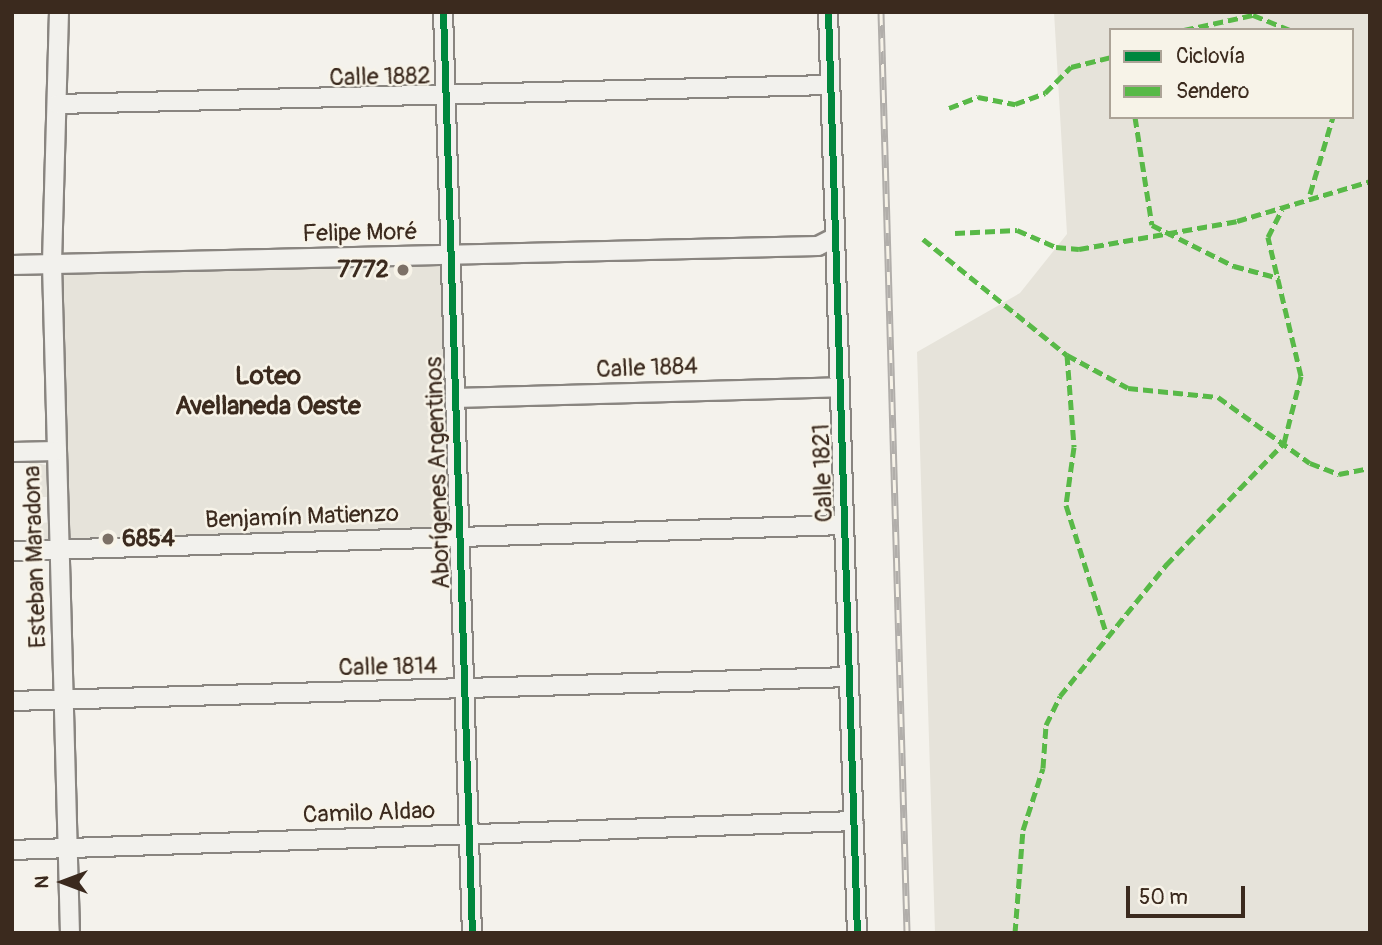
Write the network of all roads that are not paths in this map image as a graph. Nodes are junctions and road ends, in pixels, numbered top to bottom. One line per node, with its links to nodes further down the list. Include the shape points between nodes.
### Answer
1 (59, 12): 6 (street, Esteban Maradona)
2 (443, 12): 5 (street, Aborígenes Argentinos)
3 (828, 12): 4 (street, Calle 1821)
4 (830, 85): 5 (street, Calle 1882); 7 (street, Calle 1821)
5 (445, 94): 6 (street, Calle 1882); 8 (street, Aborígenes Argentinos)
6 (57, 104): 9 (street, Esteban Maradona)
7 (832, 239): 8 (street, Felipe Moré, via 818,246); 11 (street, Calle 1821)
8 (450, 255): 9 (street, Felipe Moré); 12 (street, Aborígenes Argentinos)
9 (52, 264): 10 (street, Felipe Moré); 14 (street, Esteban Maradona)
10 (12, 265)
11 (840, 387): 12 (street, Calle 1884); 15 (street, Calle 1821)
12 (455, 398): 16 (street, Aborígenes Argentinos)
13 (12, 452): 14 (street)
14 (57, 452): 17 (street, Esteban Maradona)
15 (844, 525): 16 (street, Benjamín Matienzo); 19 (street, Calle 1821)
16 (460, 537): 17 (street, Benjamín Matienzo); 20 (street, Aborígenes Argentinos)
17 (60, 550): 18 (street, Benjamín Matienzo); 21 (street, Esteban Maradona)
18 (12, 551)
19 (849, 677): 20 (street, Calle 1814); 23 (street, Calle 1821)
20 (464, 690): 21 (street, Calle 1814); 24 (street, Aborígenes Argentinos)
21 (64, 699): 22 (street, Calle 1814); 25 (street, Esteban Maradona)
22 (12, 701)
23 (854, 821): 24 (street, Camilo Aldao); 29 (street, Calle 1821)
24 (469, 834): 25 (street, Camilo Aldao); 28 (street, Aborígenes Argentinos)
25 (68, 848): 26 (street, Camilo Aldao); 27 (street, Esteban Maradona)
26 (12, 850)
27 (70, 933)
28 (472, 933)
29 (857, 933)

